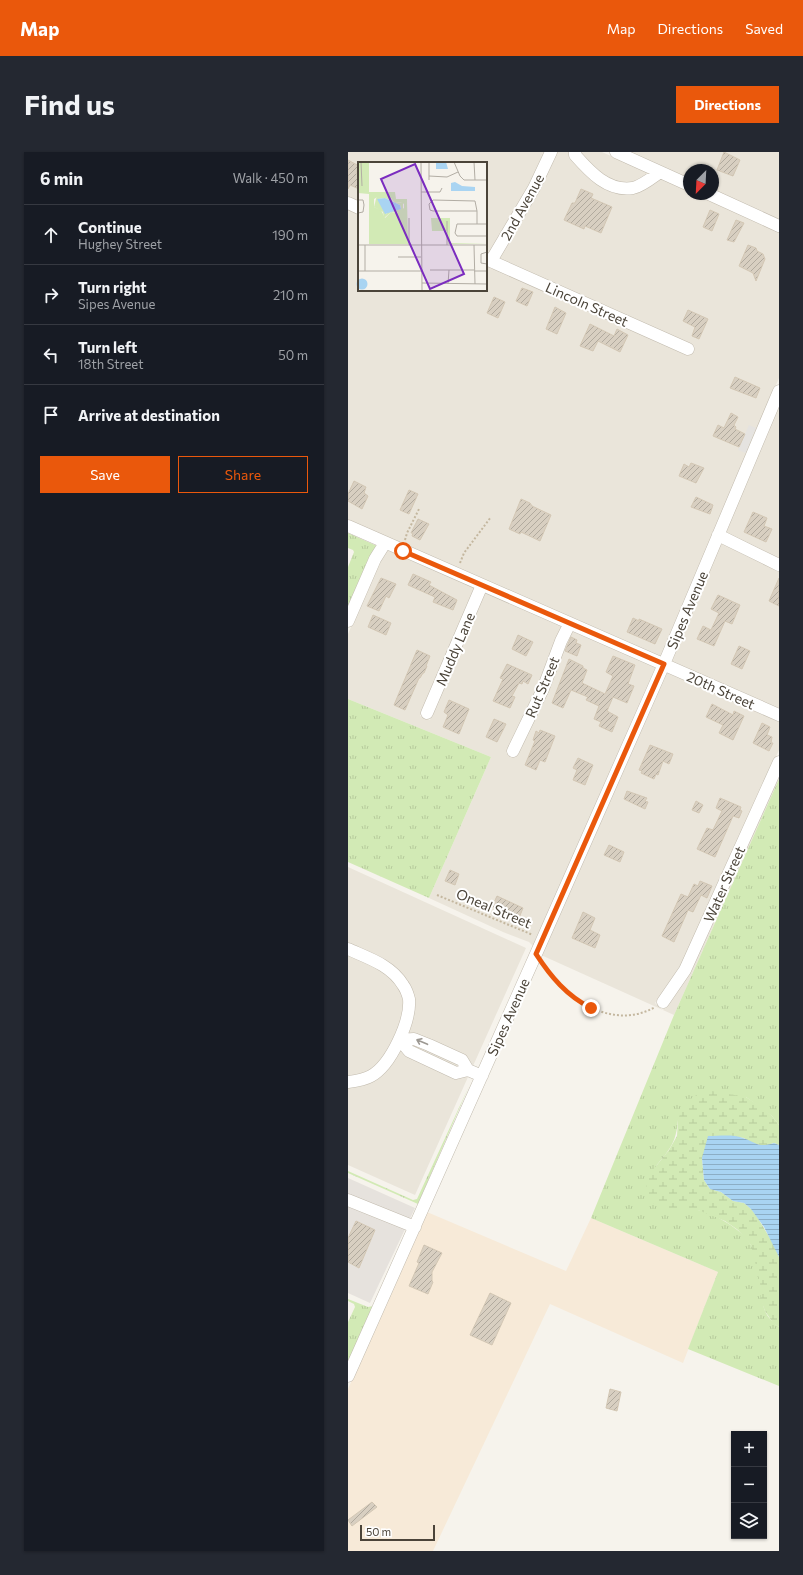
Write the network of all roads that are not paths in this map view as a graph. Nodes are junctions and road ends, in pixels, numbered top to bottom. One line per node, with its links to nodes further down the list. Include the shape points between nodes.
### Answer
1 (551, 152): 10 (street, 2nd Avenue, via 534,188)
2 (575, 152): 4 (street, via 586,168 601,181 614,187 634,188)
3 (616, 152): 4 (street)
4 (660, 172): 5 (street)
5 (683, 182)
6 (719, 199): 9 (street)
7 (348, 203): 8 (street)
8 (358, 208)
9 (779, 226)
10 (488, 260): 11 (street, Lincoln Street)
11 (688, 349)
12 (779, 391): 14 (street, Sipes Avenue)
13 (348, 526): 15 (street, 20th Street)
14 (718, 535): 16 (street); 20 (street, Sipes Avenue)
15 (385, 543): 17 (street, 20th Street); 18 (street, via 374,559)
16 (779, 565)
17 (482, 585): 19 (street, 20th Street); 21 (street, Muddy Lane)
18 (348, 621)
19 (570, 623): 20 (street, 20th Street); 23 (street, Rut Street, via 543,689)
20 (664, 664): 22 (street, 20th Street); 31 (street, Sipes Avenue)
21 (427, 713)
22 (779, 716)
23 (513, 751)
24 (779, 762): 26 (street, Water Street, via 685,970)
25 (348, 949): 27 (street, via 383,965 395,973 404,985 409,998 409,1010)
26 (663, 1002)
27 (400, 1040): 28 (street, one-way to 27, via 414,1039); 29 (street, via 409,1051); 32 (street, via 388,1060 372,1075)
28 (443, 1052): 29 (street); 30 (street, via 462,1060)
29 (438, 1064): 30 (street, via 456,1073)
30 (468, 1070): 31 (street)
31 (482, 1076): 34 (street, Sipes Avenue)
32 (348, 1082)
33 (348, 1200): 34 (street)
34 (415, 1227): 35 (street, Sipes Avenue)
35 (348, 1376)

